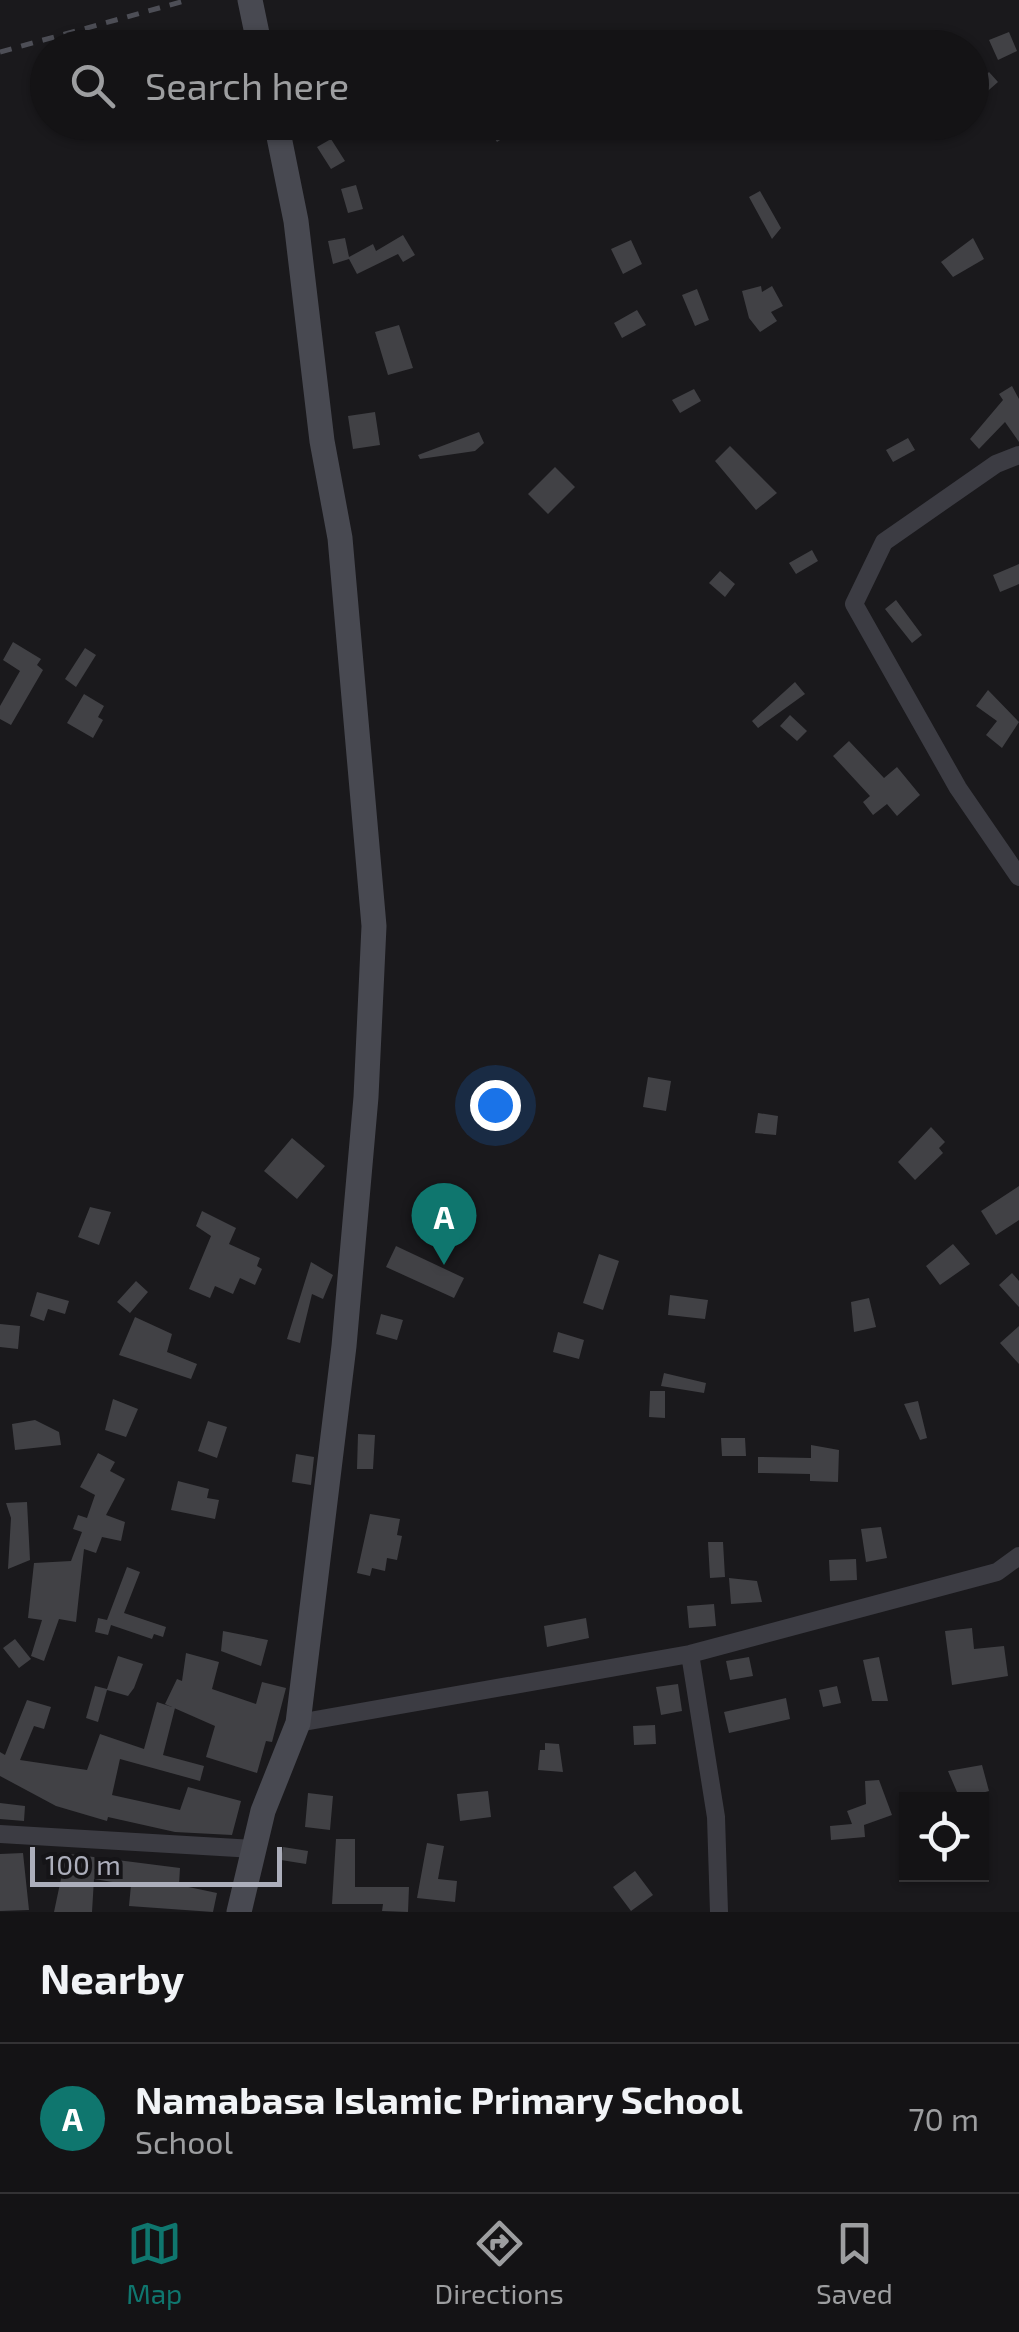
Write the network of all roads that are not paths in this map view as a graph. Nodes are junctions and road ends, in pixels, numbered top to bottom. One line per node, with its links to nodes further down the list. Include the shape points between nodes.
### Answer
1 (250, 0): 2 (street)
2 (256, 30)
3 (280, 140): 8 (street, via 340,538 374,926 344,1346)
4 (1019, 456): 5 (street, via 996,464 884,542 854,604 958,788)
5 (1019, 877)
6 (1019, 1556): 7 (street, via 997,1572)
7 (690, 1654): 8 (street); 12 (street, via 716,1816)
8 (298, 1724): 10 (street)
9 (0, 1834): 10 (street)
10 (254, 1849): 11 (street)
11 (239, 1912)
12 (720, 1912)

